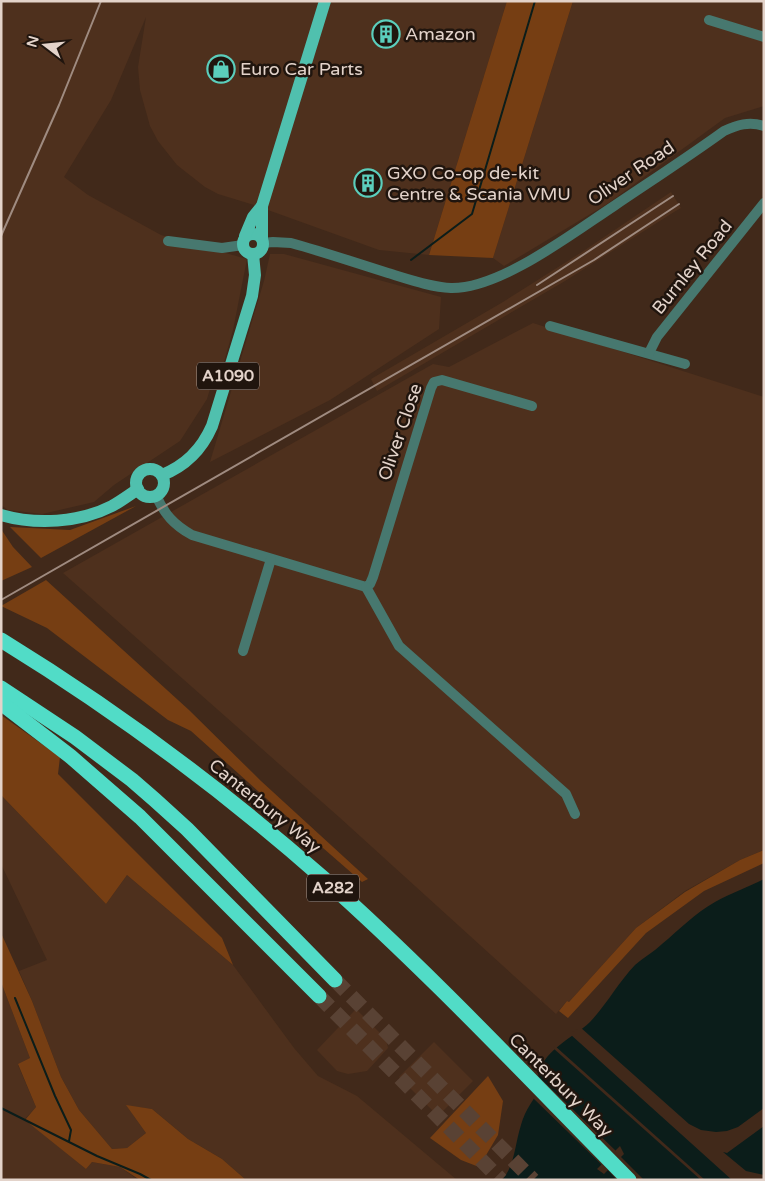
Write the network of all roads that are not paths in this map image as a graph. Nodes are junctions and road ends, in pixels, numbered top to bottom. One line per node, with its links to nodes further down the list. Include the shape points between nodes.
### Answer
1 (325, 1): 6 (main road)
2 (709, 20): 3 (street)
3 (764, 37)
4 (764, 126): 9 (street, Oliver Road, via 742,124 724,131 560,241 497,278 473,285 438,287 307,247)
5 (764, 203): 12 (street, Burnley Road, via 657,337)
6 (262, 206): 8 (main road, via 253,217); 9 (main road)
7 (168, 241): 8 (street, via 222,248)
8 (244, 241): 9 (main road, via 254,233); 10 (main road, via 245,250)
9 (263, 241): 10 (main road, via 260,252)
10 (253, 254): 15 (main road, A1090, via 252,296 212,426 186,462)
11 (550, 326): 12 (street)
12 (649, 353): 13 (street)
13 (685, 364)
14 (532, 406): 20 (street, Oliver Close, via 442,380 434,382 373,577)
15 (162, 475): 16 (main road, A1090, via 156,470 145,470 137,478); 17 (main road, via 163,489)
16 (138, 489): 17 (main road, via 147,496); 18 (main road, via 111,506 74,518 36,520)
17 (156, 495): 19 (street, via 163,512 184,531)
18 (1, 515)
19 (271, 559): 20 (street); 22 (street)
20 (366, 587): 25 (street, via 399,646 566,794)
21 (1, 640): 28 (highway, Canterbury Way / A282, via 111,711 253,819 323,879 421,970)
22 (243, 651)
23 (1, 688): 26 (highway, via 89,747 155,800 188,829)
24 (1, 703): 27 (highway, via 70,756 140,817)
25 (575, 814)
26 (335, 980)
27 (319, 996)
28 (629, 1180)

